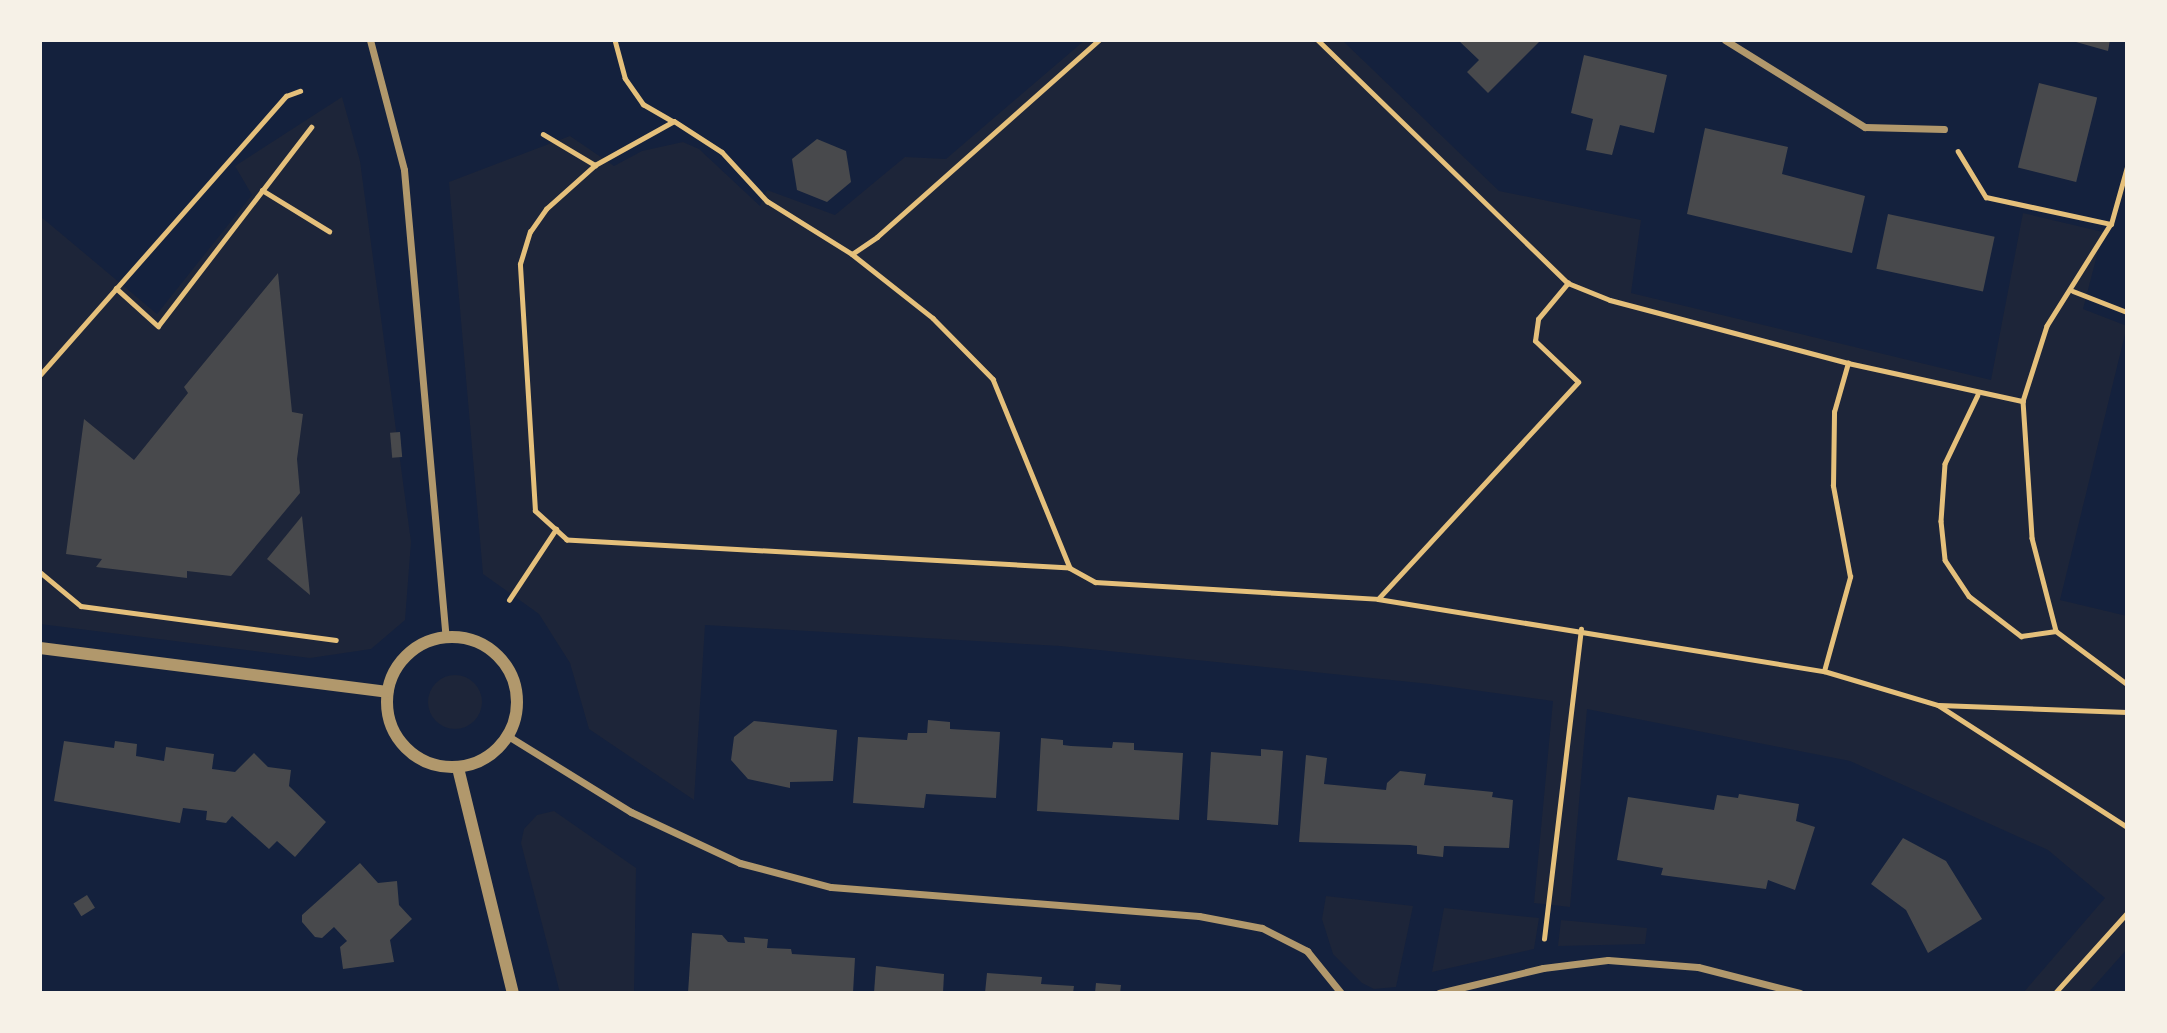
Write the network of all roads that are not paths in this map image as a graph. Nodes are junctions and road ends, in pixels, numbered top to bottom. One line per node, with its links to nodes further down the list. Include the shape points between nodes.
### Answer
1 (370, 40): 4 (street, via 404,170)
2 (1725, 40): 3 (street, via 1865,127)
3 (1944, 129)
4 (446, 637): 6 (street, via 414,649 401,660); 7 (street, via 486,645 502,659 518,696)
5 (40, 648): 6 (street)
6 (387, 692): 8 (street, via 389,721 404,747 429,764)
7 (508, 736): 8 (street, via 487,758); 10 (street, via 631,812 740,863 831,887 1199,916 1262,928 1307,951)
8 (458, 768): 9 (street)
9 (513, 993)
10 (1341, 993)
11 (1439, 993): 12 (street, via 1507,975 1608,960 1698,967)
12 (1800, 993)

